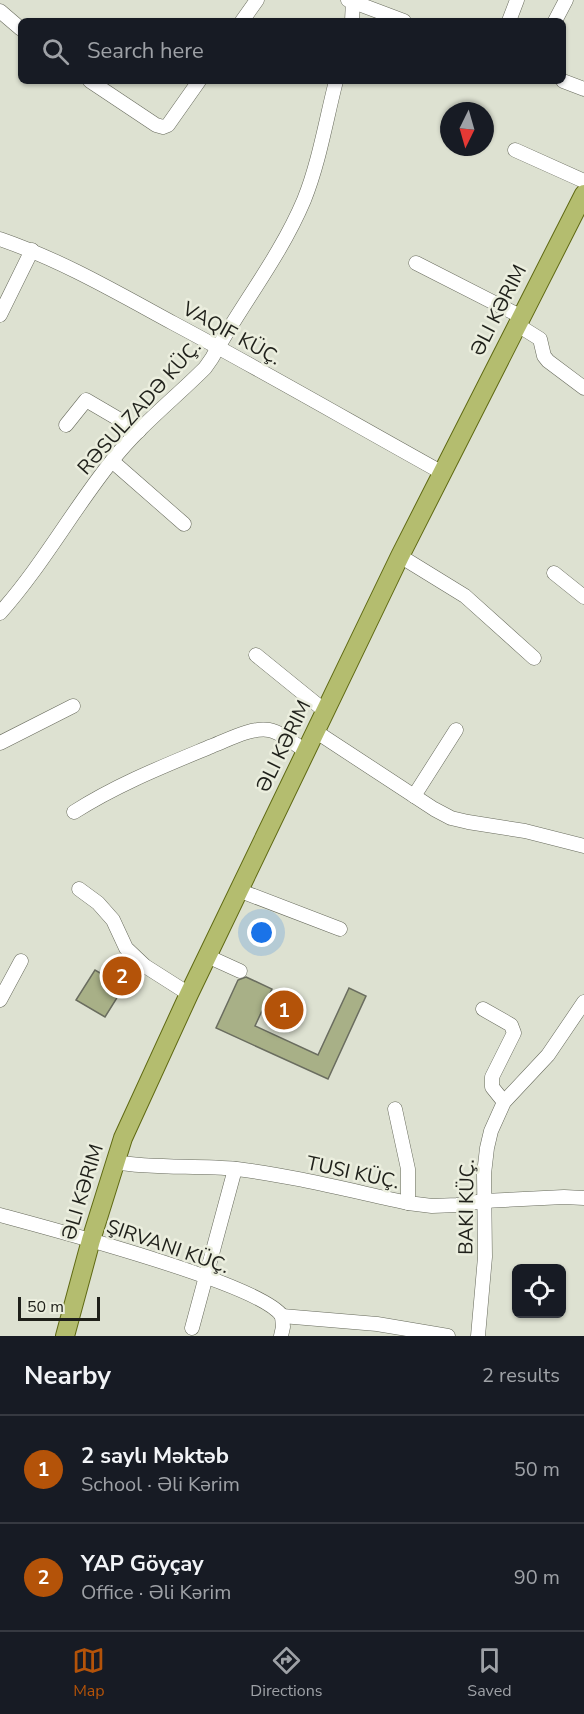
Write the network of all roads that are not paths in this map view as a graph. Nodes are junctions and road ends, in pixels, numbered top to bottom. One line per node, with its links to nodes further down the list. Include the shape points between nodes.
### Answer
1 (256, 0): 6 (street)
2 (517, 0): 9 (street)
3 (566, 0): 10 (street)
4 (351, 1): 7 (street); 8 (street)
5 (0, 11): 11 (street)
6 (244, 18)
7 (352, 18)
8 (396, 18)
9 (510, 18)
10 (557, 18)
11 (18, 26)
12 (566, 81): 13 (street)
13 (582, 83)
14 (94, 84): 15 (street, via 163,127)
15 (197, 84)
16 (335, 84): 25 (street, RƏSULZADƏ KÜÇ., via 304,199 286,238)
17 (515, 150): 18 (street)
18 (584, 181)
19 (584, 194): 24 (main road, ƏLI KƏRIM)
20 (0, 239): 21 (street, VAQIF KÜÇ.)
21 (32, 250): 23 (street); 25 (street, VAQIF KÜÇ.)
22 (416, 263): 24 (street)
23 (0, 315)
24 (518, 320): 26 (street, via 540,339 548,361); 30 (main road, ƏLI KƏRIM)
25 (218, 347): 28 (street, RƏSULZADƏ KÜÇ., via 205,368); 30 (street, VAQIF KÜÇ.)
26 (584, 388)
27 (66, 425): 28 (street, via 86,400)
28 (139, 431): 29 (street, RƏSULZADƏ KÜÇ.)
29 (112, 461): 31 (street); 35 (street, RƏSULZADƏ KÜÇ.)
30 (441, 472): 32 (main road, ƏLI KƏRIM)
31 (184, 524)
32 (400, 556): 37 (street, via 465,596); 39 (main road, ƏLI KƏRIM)
33 (554, 573): 34 (street)
34 (584, 597)
35 (0, 613)
36 (256, 655): 39 (street)
37 (534, 658)
38 (73, 706): 42 (street)
39 (325, 711): 41 (main road, ƏLI KƏRIM)
40 (456, 730): 44 (street)
41 (315, 731): 43 (main road, ƏLI KƏRIM); 44 (street)
42 (0, 743)
43 (305, 751): 45 (street, via 271,730 260,730 137,776); 48 (main road, ƏLI KƏRIM)
44 (414, 796): 46 (street, via 451,818)
45 (74, 812)
46 (584, 846)
47 (79, 889): 53 (street, via 113,920 126,948 145,966)
48 (238, 890): 49 (street); 50 (main road, ƏLI KƏRIM)
49 (340, 929)
50 (207, 956): 52 (street); 53 (main road, ƏLI KƏRIM)
51 (21, 961): 54 (street)
52 (240, 971)
53 (189, 994): 59 (main road, ƏLI KƏRIM)
54 (0, 1000)
55 (584, 1002): 57 (street, via 548,1055)
56 (483, 1010): 57 (street, via 511,1025 514,1033 492,1077 492,1087)
57 (504, 1102): 62 (street, via 487,1148)
58 (395, 1109): 63 (street, via 408,1169)
59 (114, 1162): 60 (street, TUSI KÜÇ.); 65 (main road, ƏLI KƏRIM)
60 (236, 1169): 63 (street, TUSI KÜÇ.); 66 (street)
61 (584, 1198): 62 (street, TUSI KÜÇ.)
62 (484, 1201): 63 (street, TUSI KÜÇ., via 432,1206); 72 (street, via 485,1257)
63 (408, 1203)
64 (0, 1215): 65 (street, ŞIRVANI KÜÇ.)
65 (91, 1240): 66 (street, ŞIRVANI KÜÇ.); 69 (main road, ƏLI KƏRIM)
66 (205, 1278): 67 (street, ŞIRVANI KÜÇ., via 257,1298 278,1310); 68 (street)
67 (282, 1317): 70 (street); 71 (street, via 377,1324)
68 (192, 1328)
69 (65, 1336)
70 (281, 1336)
71 (448, 1336)
72 (478, 1336)

